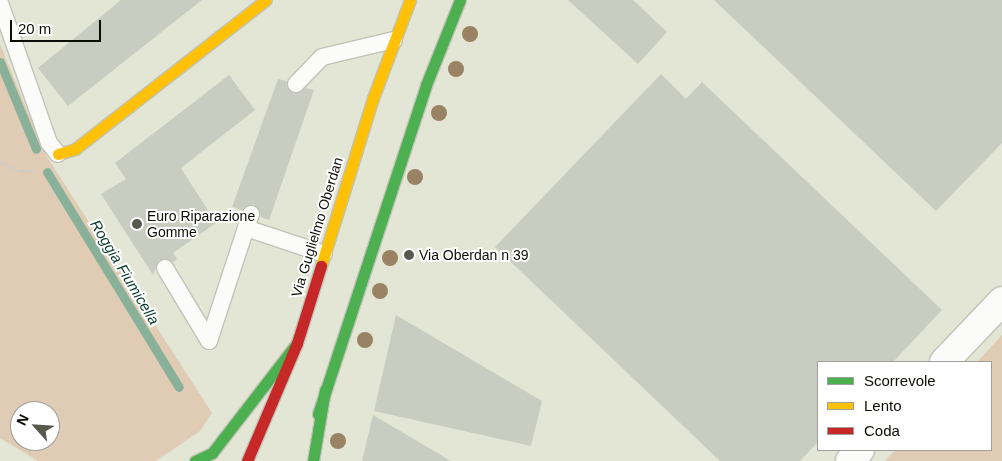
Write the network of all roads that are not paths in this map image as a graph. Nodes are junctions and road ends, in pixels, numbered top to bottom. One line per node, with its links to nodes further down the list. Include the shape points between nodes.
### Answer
1 (266, 0): 7 (main road, via 75,149)
2 (410, 0): 5 (main road, Via Guglielmo Oberdan)
3 (460, 0): 13 (main road, via 426,85)
4 (0, 3): 7 (lane, via 49,142)
5 (394, 40): 6 (lane, via 322,57); 8 (main road, Via Guglielmo Oberdan)
6 (296, 84)
7 (58, 154)
8 (324, 254): 9 (lane, via 248,221 209,341); 11 (main road, Via Guglielmo Oberdan)
9 (165, 268)
10 (1002, 301): 12 (street)
11 (296, 343): 15 (main road, via 212,453); 16 (main road, Via Guglielmo Oberdan)
12 (945, 361)
13 (324, 390): 17 (main road); 18 (main road)
14 (859, 451): 19 (street)
15 (195, 461)
16 (247, 461)
17 (304, 461)
18 (313, 461)
19 (850, 461)

